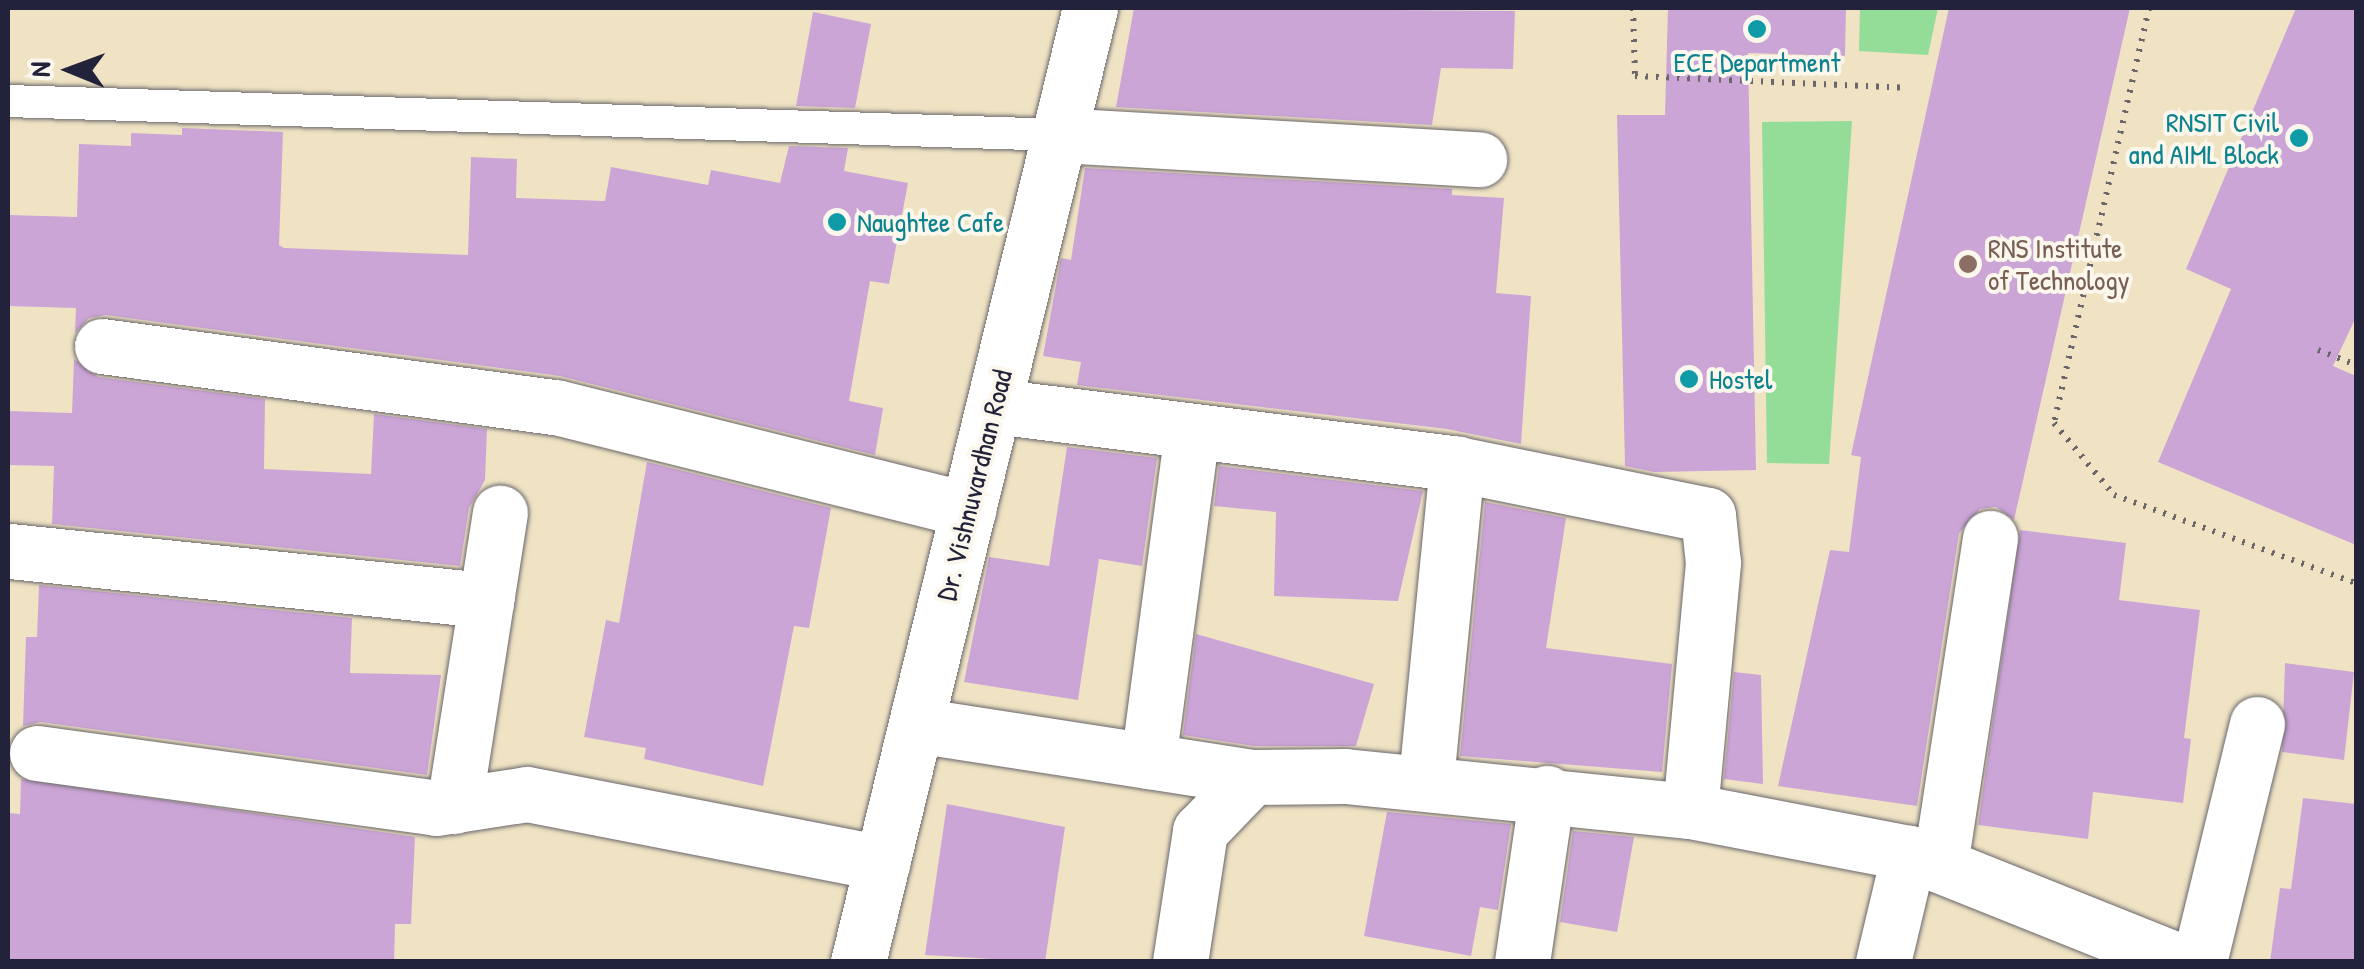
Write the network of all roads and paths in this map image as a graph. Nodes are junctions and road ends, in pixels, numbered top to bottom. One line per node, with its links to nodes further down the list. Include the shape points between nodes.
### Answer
1 (1090, 8): 6 (street, Dr. Vishnuvardhan Road)
2 (1633, 8): 4 (path, via 1634,76)
3 (2149, 8): 18 (path, via 2054,423 2114,494)
4 (1906, 88)
5 (8, 101): 6 (lane)
6 (1058, 135): 7 (street); 11 (street, Dr. Vishnuvardhan Road)
7 (1479, 158)
8 (102, 346): 14 (street, via 556,406)
9 (2318, 350): 10 (path)
10 (2356, 366)
11 (994, 406): 12 (street); 14 (street, Dr. Vishnuvardhan Road)
12 (1192, 431): 13 (street); 23 (street)
13 (1458, 464): 25 (street); 28 (street, via 1708,515 1713,562)
14 (968, 510): 21 (street, Dr. Vishnuvardhan Road)
15 (500, 513): 19 (street)
16 (1990, 538): 29 (street)
17 (10, 551): 19 (street)
18 (2356, 582)
19 (486, 600): 27 (street)
20 (2258, 724): 36 (street)
21 (916, 725): 23 (street); 30 (street, Dr. Vishnuvardhan Road)
22 (37, 753): 27 (street)
23 (1148, 761): 24 (street)
24 (1252, 777): 25 (street); 32 (street, via 1200,831)
25 (1426, 780): 26 (street)
26 (1546, 793): 28 (street); 33 (street)
27 (454, 806): 30 (street, via 527,794)
28 (1690, 811): 29 (street)
29 (1924, 859): 34 (street); 35 (street)
30 (882, 864): 31 (street, Dr. Vishnuvardhan Road)
31 (858, 962)
32 (1180, 962)
33 (1522, 962)
34 (1883, 962)
35 (2181, 962)
36 (2199, 962)

